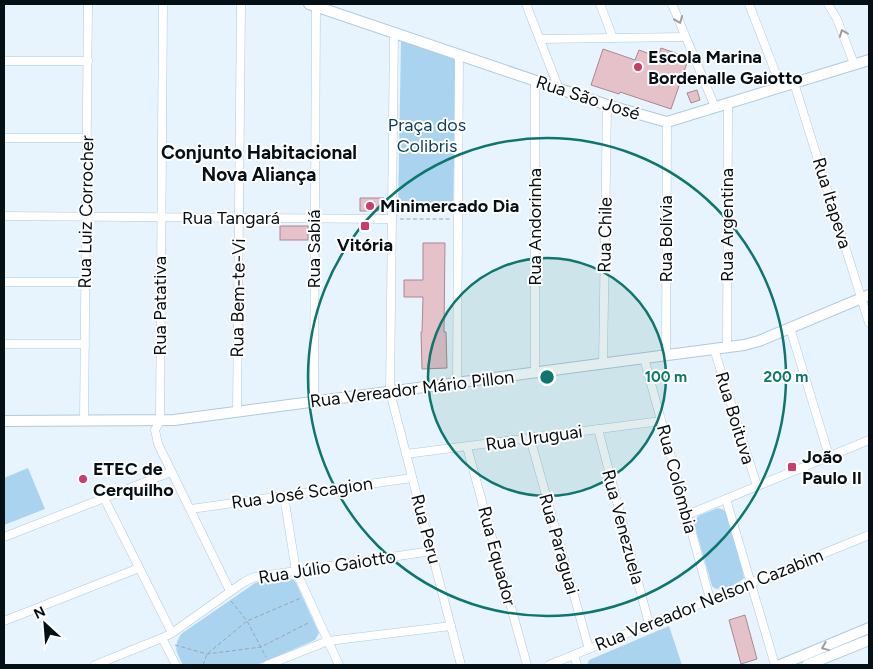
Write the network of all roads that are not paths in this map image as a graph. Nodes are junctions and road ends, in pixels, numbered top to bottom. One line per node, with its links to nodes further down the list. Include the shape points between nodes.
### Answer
1 (88, 4): 17 (street, Rua Luiz Corrocher)
2 (163, 4): 31 (street, Rua Patativa)
3 (241, 4): 32 (street, Rua Bem-te-Vi)
4 (526, 4): 13 (street)
5 (600, 4): 12 (street)
6 (672, 4): 11 (street, one-way to 11)
7 (749, 4): 21 (street)
8 (828, 4): 18 (street, one-way to 8)
9 (312, 5): 10 (street, Rua São José); 33 (street, Rua Sabiá)
10 (394, 33): 14 (street, Rua São José); 34 (street)
11 (686, 37): 12 (street); 25 (street)
12 (613, 38): 13 (street)
13 (540, 39): 22 (street)
14 (459, 54): 19 (street, Rua São José); 48 (street)
15 (869, 60): 18 (street)
16 (4, 61): 17 (street)
17 (88, 61): 28 (street, Rua Luiz Corrocher)
18 (854, 64): 20 (street)
19 (535, 81): 22 (street, Rua São José); 47 (street, Rua Andorinha)
20 (794, 83): 21 (street); 37 (street, Rua Itapeva)
21 (781, 87): 23 (street)
22 (559, 89): 24 (street, Rua São José)
23 (728, 103): 25 (street); 42 (street, Rua Argentina)
24 (607, 106): 26 (street, Rua São José); 46 (street, Rua Chile)
25 (714, 107): 26 (street)
26 (667, 122): 44 (street, Rua Bolívia)
27 (4, 138): 28 (street)
28 (87, 138): 30 (street, Rua Luiz Corrocher)
29 (4, 216): 30 (street, Rua Tangará)
30 (86, 217): 31 (street, Rua Tangará); 36 (street, Rua Luiz Corrocher)
31 (161, 217): 32 (street, Rua Tangará); 54 (street, Rua Patativa)
32 (239, 218): 33 (street, Rua Tangará); 51 (street, Rua Bem-te-Vi)
33 (315, 218): 34 (street, Rua Tangará); 50 (street, Rua Sabiá)
34 (392, 219): 49 (street)
35 (4, 282): 36 (street)
36 (85, 282): 41 (street, Rua Luiz Corrocher)
37 (866, 296): 38 (street, Rua Itapeva); 39 (street, Rua Vereador Mário Pillon)
38 (869, 322)
39 (790, 328): 42 (street, Rua Vereador Mário Pillon, via 759,342); 61 (street)
40 (4, 344): 41 (street)
41 (85, 344): 53 (street, Rua Luiz Corrocher)
42 (727, 348): 43 (street, Rua Vereador Mário Pillon)
43 (714, 350): 44 (street, Rua Vereador Mário Pillon); 64 (street, Rua Boituva)
44 (666, 356): 45 (street, Rua Vereador Mário Pillon)
45 (644, 358): 46 (street, Rua Vereador Mário Pillon); 55 (street, Rua Colômbia)
46 (603, 364): 47 (street, Rua Vereador Mário Pillon)
47 (535, 373): 48 (street, Rua Vereador Mário Pillon)
48 (457, 383): 49 (street, Rua Vereador Mário Pillon)
49 (390, 392): 50 (street, Rua Vereador Mário Pillon); 60 (street, Rua Peru)
50 (314, 402): 51 (street, Rua Vereador Mário Pillon)
51 (237, 412): 54 (street, Rua Vereador Mário Pillon)
52 (4, 421): 53 (street, Rua Vereador Mário Pillon)
53 (84, 421): 54 (street, Rua Vereador Mário Pillon)
54 (160, 421): 62 (street, Rua Patativa, via 156,430 158,444)
55 (661, 421): 56 (street, Rua Uruguai); 69 (street, Rua Colômbia)
56 (598, 430): 57 (street, Rua Uruguai); 79 (street, Rua Venezuela)
57 (530, 438): 59 (street, Rua Uruguai); 86 (street, Rua Paraguai)
58 (869, 440): 61 (street)
59 (467, 447): 60 (street, Rua Uruguai); 95 (street, Rua Equador)
60 (406, 454): 63 (street, Rua Peru)
61 (830, 456): 64 (street)
62 (171, 472): 66 (street); 68 (street, Rua Patativa)
63 (412, 478): 65 (street, Rua José Scagion); 72 (street, Rua Peru)
64 (757, 486): 67 (street)
65 (284, 496): 68 (street, Rua José Scagion); 74 (street)
66 (104, 498): 71 (street); 73 (street)
67 (726, 499): 69 (street); 75 (street)
68 (191, 509): 76 (street, Rua Patativa)
69 (687, 515): 77 (street, Rua Colômbia)
70 (869, 535): 75 (street, Rua Vereador Nelson Cazabim)
71 (4, 537)
72 (432, 551): 74 (street, Rua Júlio Gaiotto); 80 (street, Rua Peru)
73 (139, 568): 78 (street); 82 (street)
74 (296, 571): 76 (street, Rua Júlio Gaiotto, via 255,577); 85 (street)
75 (750, 583): 77 (street, Rua Vereador Nelson Cazabim); 98 (street)
76 (228, 593): 82 (street, Rua Júlio Gaiotto)
77 (710, 599): 79 (street, Rua Vereador Nelson Cazabim)
78 (4, 621)
79 (649, 624): 86 (street, Rua Vereador Nelson Cazabim)
80 (451, 626): 85 (street); 94 (street, Rua Peru)
81 (869, 628): 88 (street, one-way to 88)
82 (172, 633): 83 (street, Rua Júlio Gaiotto)
83 (163, 640): 89 (street, Rua Júlio Gaiotto); 91 (street)
84 (869, 640): 88 (street)
85 (328, 641): 92 (street); 93 (street)
86 (588, 649): 87 (street, Rua Vereador Nelson Cazabim)
87 (574, 655): 96 (street, Rua Vereador Nelson Cazabim); 97 (street)
88 (804, 662): 99 (street)
89 (104, 664): 90 (street, Rua Júlio Gaiotto)
90 (94, 665)
91 (176, 665)
92 (268, 665)
93 (339, 665)
94 (461, 665)
95 (527, 665)
96 (549, 665)
97 (577, 665)
98 (775, 665)
99 (780, 665)

